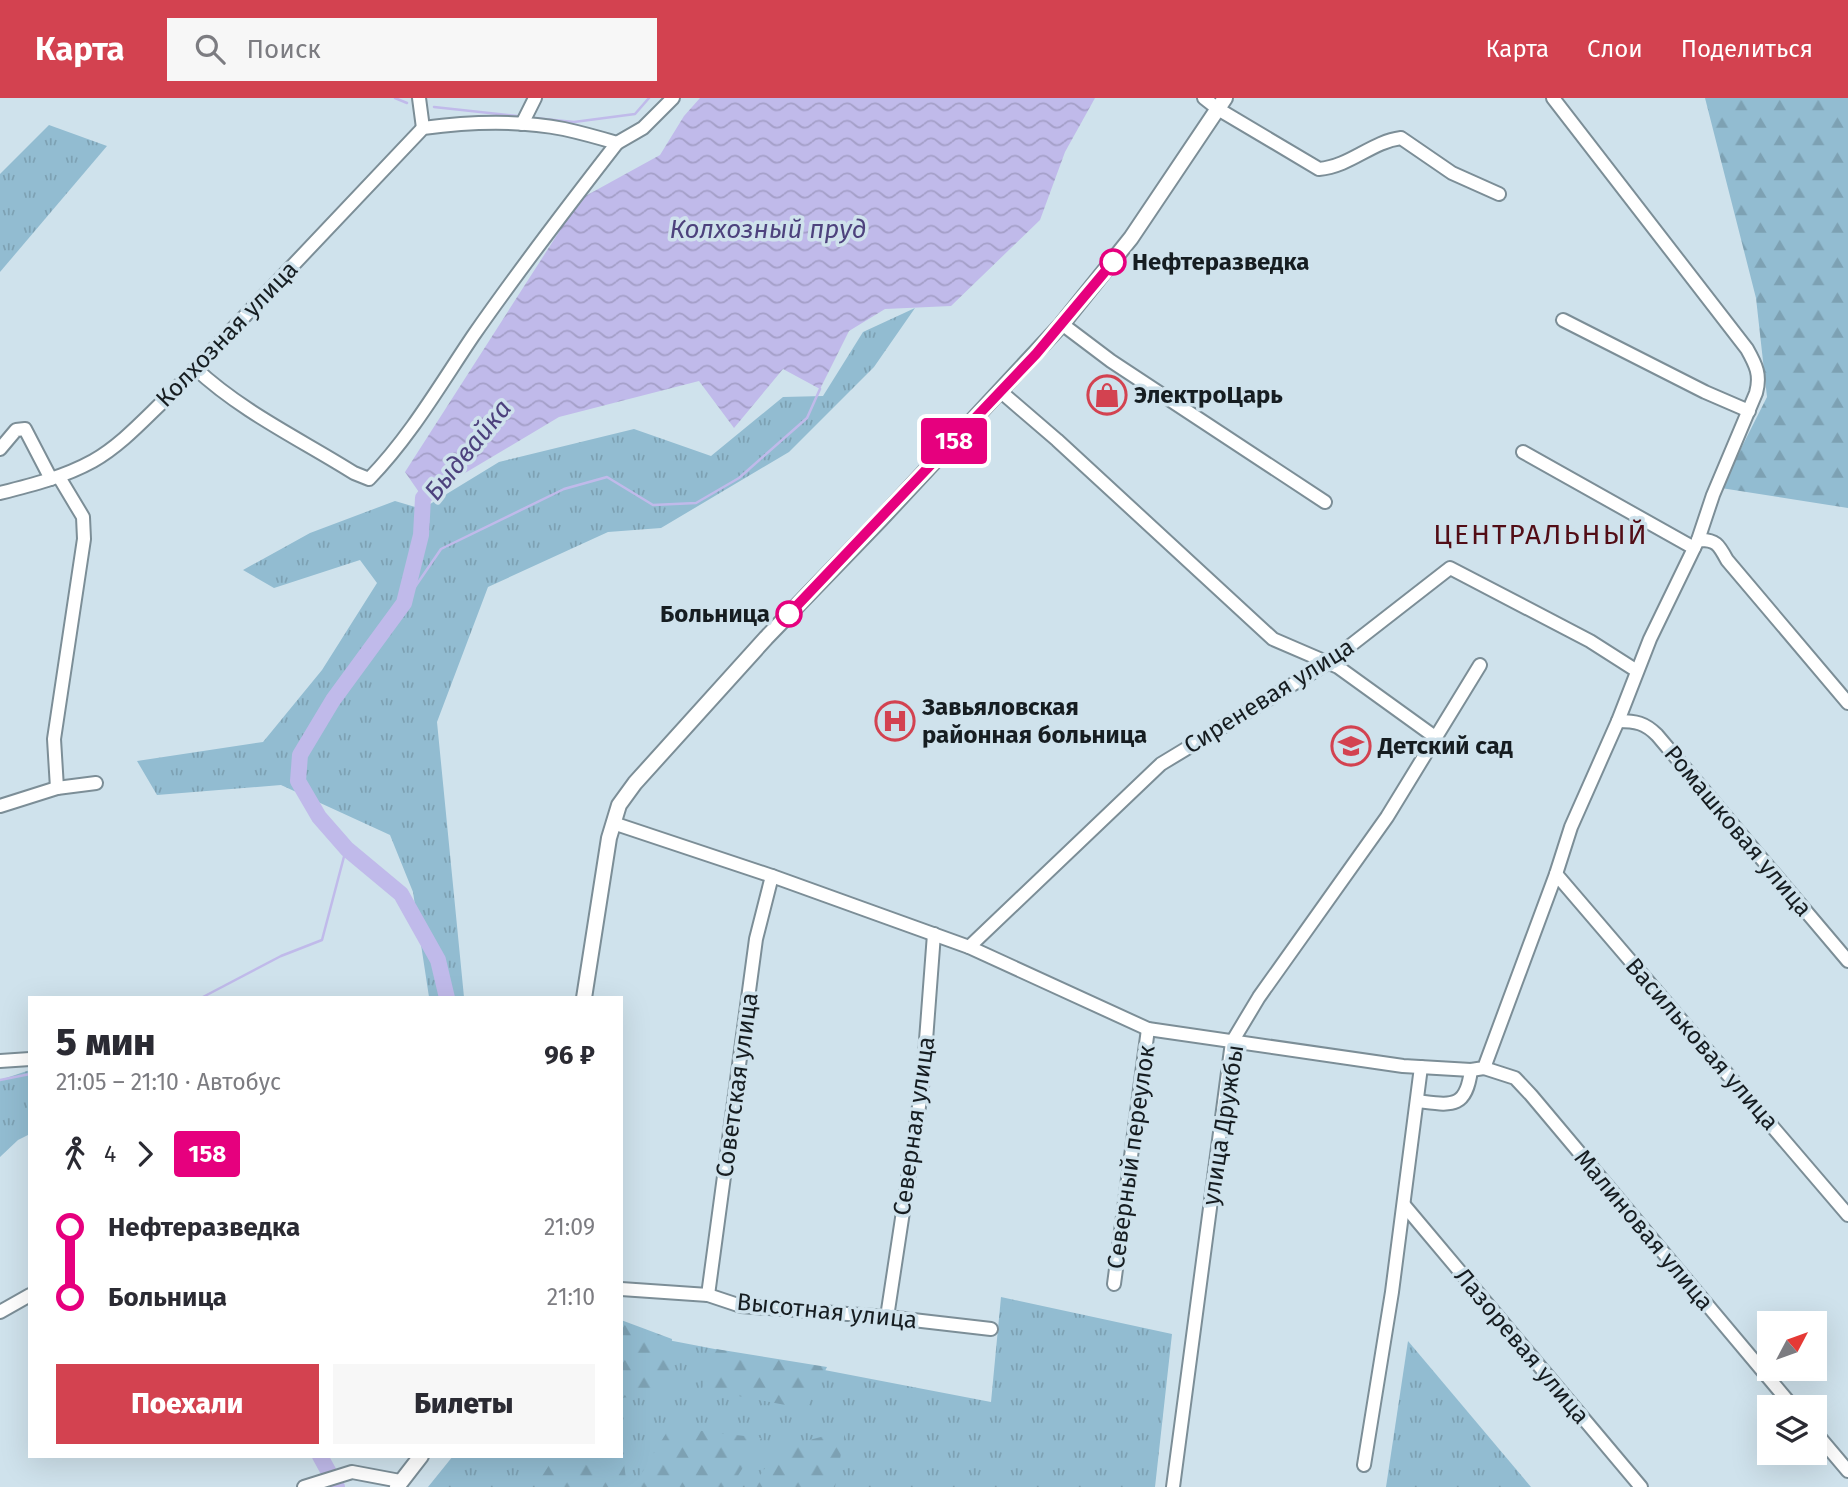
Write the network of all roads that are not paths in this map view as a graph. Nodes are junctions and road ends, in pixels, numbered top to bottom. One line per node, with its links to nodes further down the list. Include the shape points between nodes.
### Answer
1 (419, 98): 8 (street)
2 (535, 98): 7 (street)
3 (673, 98): 9 (street, via 643,128)
4 (1204, 98): 6 (street)
5 (1553, 98): 15 (street, via 1747,349 1760,378)
6 (1222, 104): 10 (street, via 1319,169 1334,168 1401,138 1451,173); 12 (main road, via 1131,238)
7 (522, 124): 8 (street); 9 (street)
8 (422, 128): 13 (street, Колхозная улица)
9 (617, 143): 13 (street, via 392,455 369,479 251,412)
10 (1499, 194)
11 (1563, 320): 15 (street)
12 (1062, 324): 14 (main road); 20 (street)
13 (195, 368): 18 (street, Колхозная улица, via 108,451)
14 (1000, 391): 22 (street, via 1273,639); 31 (main road, via 656,759 619,805)
15 (1749, 411): 21 (street)
16 (0, 450): 18 (street, via 16,430 25,429)
17 (1522, 452): 21 (street)
18 (55, 478): 19 (street, Колхозная улица); 29 (street, via 83,517 84,539 54,739)
19 (0, 493)
20 (1325, 502)
21 (1696, 544): 24 (street); 25 (street, via 1712,540 1718,544)
22 (1328, 663): 24 (street, Сиреневая улица, via 1450,568 1590,641); 27 (street); 35 (street, Сиреневая улица, via 1161,764)
23 (1480, 665): 27 (street, улица Дружбы)
24 (1637, 671): 26 (street)
25 (1848, 703)
26 (1618, 721): 32 (street, via 1576,815); 36 (street, Ромашковая улица, via 1646,725 1657,736)
27 (1435, 737): 39 (street, улица Дружбы, via 1387,817)
28 (96, 783): 29 (street)
29 (57, 788): 30 (street)
30 (0, 806)
31 (613, 823): 33 (street); 37 (main road)
32 (1556, 874): 43 (street); 46 (street, Васильковая улица)
33 (772, 876): 34 (street); 49 (street, Советская улица, via 756,939)
34 (934, 934): 35 (street); 52 (street, Северная улица, via 923,1080)
35 (969, 947): 38 (street)
36 (1848, 961)
37 (584, 996)
38 (1148, 1029): 39 (street); 47 (street, Северный переулок)
39 (1232, 1042): 42 (street); 61 (street, улица Дружбы)
40 (28, 1059): 41 (street)
41 (0, 1061)
42 (1422, 1068): 43 (street); 44 (street)
43 (1478, 1069): 44 (street, via 1460,1100 1446,1105); 54 (street, Малиновая улица, via 1507,1075 1523,1086)
44 (1417, 1101): 45 (street)
45 (1404, 1205): 57 (street); 62 (street, Лазоревая улица)
46 (1848, 1215)
47 (1114, 1284)
48 (623, 1289): 49 (street, Высотная улица)
49 (708, 1295): 52 (street, Высотная улица, via 741,1306)
50 (28, 1297): 51 (street)
51 (0, 1312)
52 (887, 1317): 53 (street, Высотная улица)
53 (991, 1329)
54 (1783, 1395)
55 (1827, 1446): 58 (street)
56 (419, 1458): 59 (main road)
57 (1364, 1465)
58 (1848, 1471)
59 (398, 1484): 60 (street, via 352,1472)
60 (304, 1487)
61 (1173, 1487)
62 (1641, 1487)

